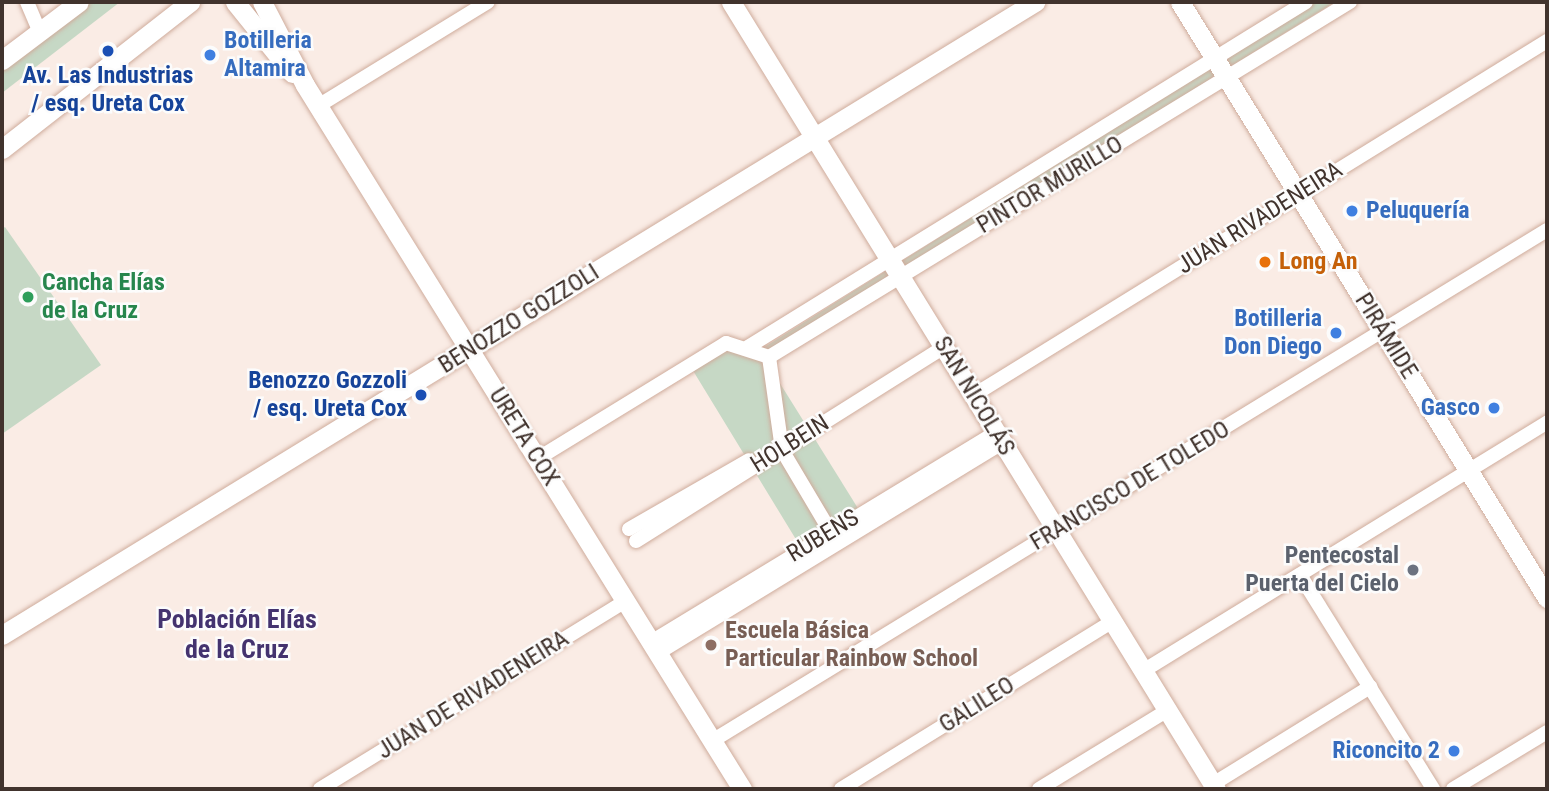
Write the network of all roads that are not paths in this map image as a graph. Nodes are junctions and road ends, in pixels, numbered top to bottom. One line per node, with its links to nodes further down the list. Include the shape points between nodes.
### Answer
1 (27, 2): 12 (street)
2 (79, 2): 12 (street)
3 (190, 2): 20 (street)
4 (235, 2): 17 (street, URETA COX)
5 (262, 2): 17 (street, URETA COX)
6 (488, 2): 18 (street)
7 (732, 2): 19 (street, SAN NICOLÁS)
8 (1035, 2): 19 (street, BENOZZO GOZZOLI)
9 (1180, 2): 14 (street, PIRÁMIDE)
10 (1306, 2): 14 (street, PINTOR MURILLO)
11 (1350, 2): 16 (street, PINTOR MURILLO)
12 (40, 32): 15 (street)
13 (1547, 41): 21 (street, JUAN RIVADENEIRA)
14 (1215, 58): 16 (street, PIRÁMIDE); 23 (street, PINTOR MURILLO)
15 (2, 60)
16 (1227, 78): 21 (street, PIRÁMIDE); 23 (street, PINTOR MURILLO)
17 (306, 85): 18 (street, URETA COX)
18 (318, 106): 27 (street, URETA COX)
19 (815, 137): 23 (street, SAN NICOLÁS); 27 (street, BENOZZO GOZZOLI)
20 (2, 149)
21 (1298, 194): 24 (street, PIRÁMIDE); 29 (street, JUAN RIVADENEIRA)
22 (1547, 230): 24 (street, FRANCISCO DE TOLEDO)
23 (895, 267): 25 (street, PINTOR MURILLO); 26 (street, SAN NICOLÁS); 28 (street, PINTOR MURILLO)
24 (1383, 331): 34 (street, PIRÁMIDE); 35 (street, FRANCISCO DE TOLEDO)
25 (748, 347): 28 (street, PINTOR MURILLO); 33 (street, PINTOR MURILLO, via 726,343)
26 (944, 347): 29 (street, SAN NICOLÁS); 32 (street, HOLBEIN)
27 (469, 349): 33 (street, URETA COX); 42 (street, BENOZZO GOZZOLI)
28 (769, 356): 32 (street)
29 (974, 395): 31 (street, SAN NICOLÁS)
30 (1547, 422): 34 (street)
31 (999, 437): 35 (street, SAN NICOLÁS); 36 (street, RUBENS); 43 (street, RUBENS)
32 (781, 446): 36 (street); 37 (street, HOLBEIN)
33 (537, 458): 40 (street, URETA COX)
34 (1469, 471): 38 (street); 39 (street, PIRÁMIDE)
35 (1057, 530): 41 (street, SAN NICOLÁS); 48 (street, FRANCISCO DE TOLEDO)
36 (830, 531): 43 (street, RUBENS)
37 (633, 535)
38 (1300, 575): 44 (street); 45 (street)
39 (1544, 586)
40 (626, 601): 43 (street, URETA COX); 50 (street, JUAN DE RIVADENEIRA)
41 (1113, 621): 44 (street, SAN NICOLÁS); 52 (street, GALILEO)
42 (2, 635)
43 (655, 648): 48 (street, URETA COX)
44 (1143, 671): 46 (street, SAN NICOLÁS)
45 (1370, 687): 49 (street); 54 (street)
46 (1168, 710): 49 (street, SAN NICOLÁS); 53 (street)
47 (1547, 732): 55 (street)
48 (712, 741): 51 (street, URETA COX)
49 (1215, 787)
50 (320, 789)
51 (742, 789)
52 (841, 789)
53 (1038, 789)
54 (1433, 789)
55 (1453, 789)

